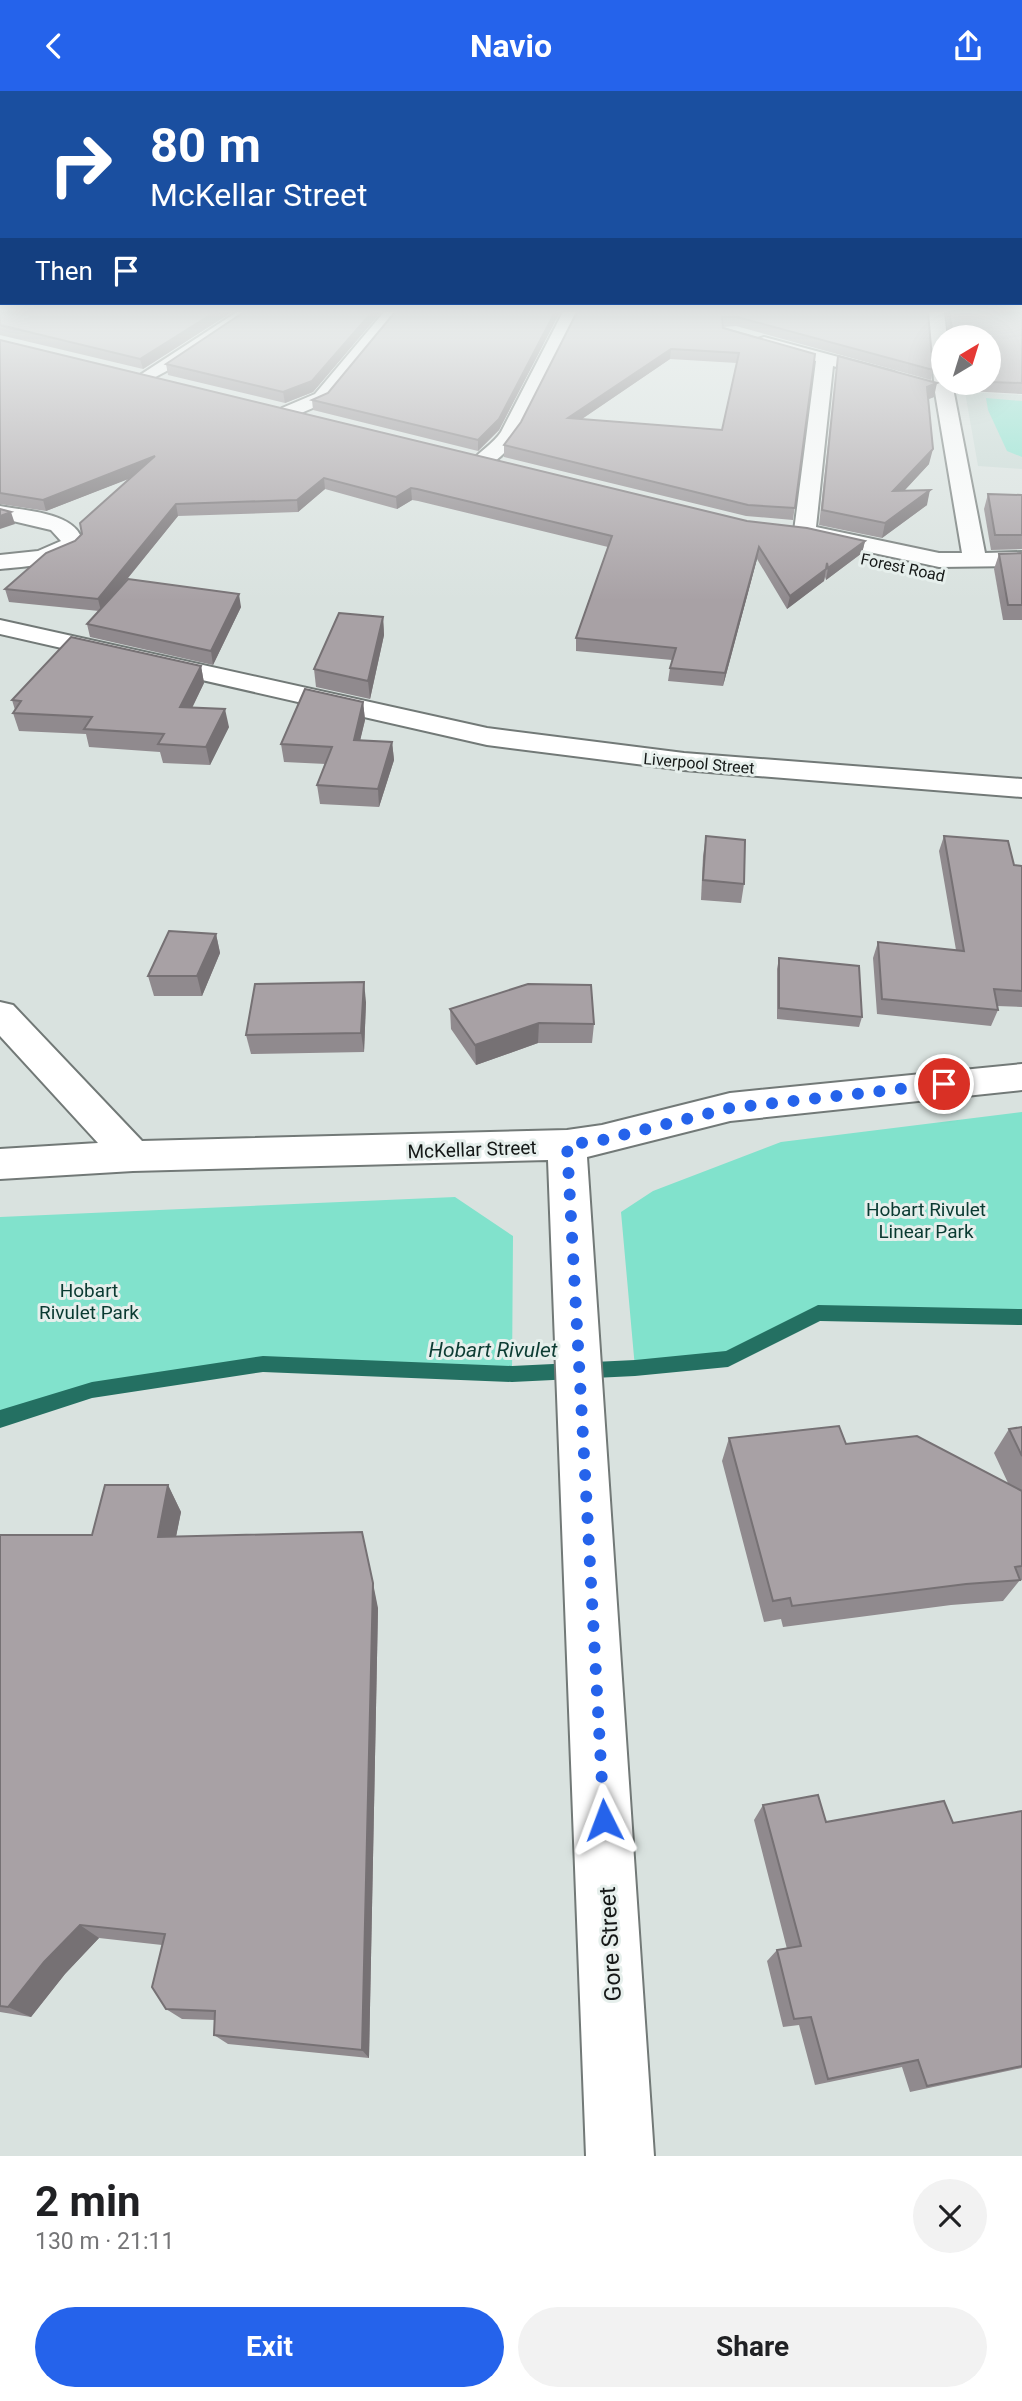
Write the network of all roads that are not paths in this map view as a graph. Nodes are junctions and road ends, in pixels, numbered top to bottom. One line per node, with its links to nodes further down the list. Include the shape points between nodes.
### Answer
1 (290, 408): 5 (street, via 282,411)
2 (522, 408): 7 (street, via 502,445)
3 (819, 408): 10 (street)
4 (941, 408): 12 (street)
5 (314, 419)
6 (457, 455): 7 (street)
7 (482, 461): 8 (street)
8 (509, 467)
9 (0, 512): 13 (street, via 58,526 71,534 72,544 43,557)
10 (805, 531): 12 (street, Forest Road, via 939,560); 14 (street, Forest Road, via 782,534 932,575)
11 (1022, 559): 12 (street, Forest Road)
12 (975, 561)
13 (0, 562)
14 (1022, 575)
15 (0, 627): 17 (street, Liverpool Street)
16 (0, 634): 17 (street, Liverpool Street)
17 (75, 645): 19 (street, Liverpool Street, via 349,703)
18 (52, 664): 19 (street, Liverpool Street, via 340,715)
19 (380, 714): 20 (street, Liverpool Street, via 524,742 686,764)
20 (1022, 788)
21 (0, 1014): 24 (street)
22 (1022, 1077): 23 (street, McKellar Street, via 730,1108)
23 (567, 1145): 24 (street, McKellar Street); 26 (street, Gore Street)
24 (133, 1156): 25 (street, McKellar Street)
25 (0, 1164)
26 (620, 2156)

